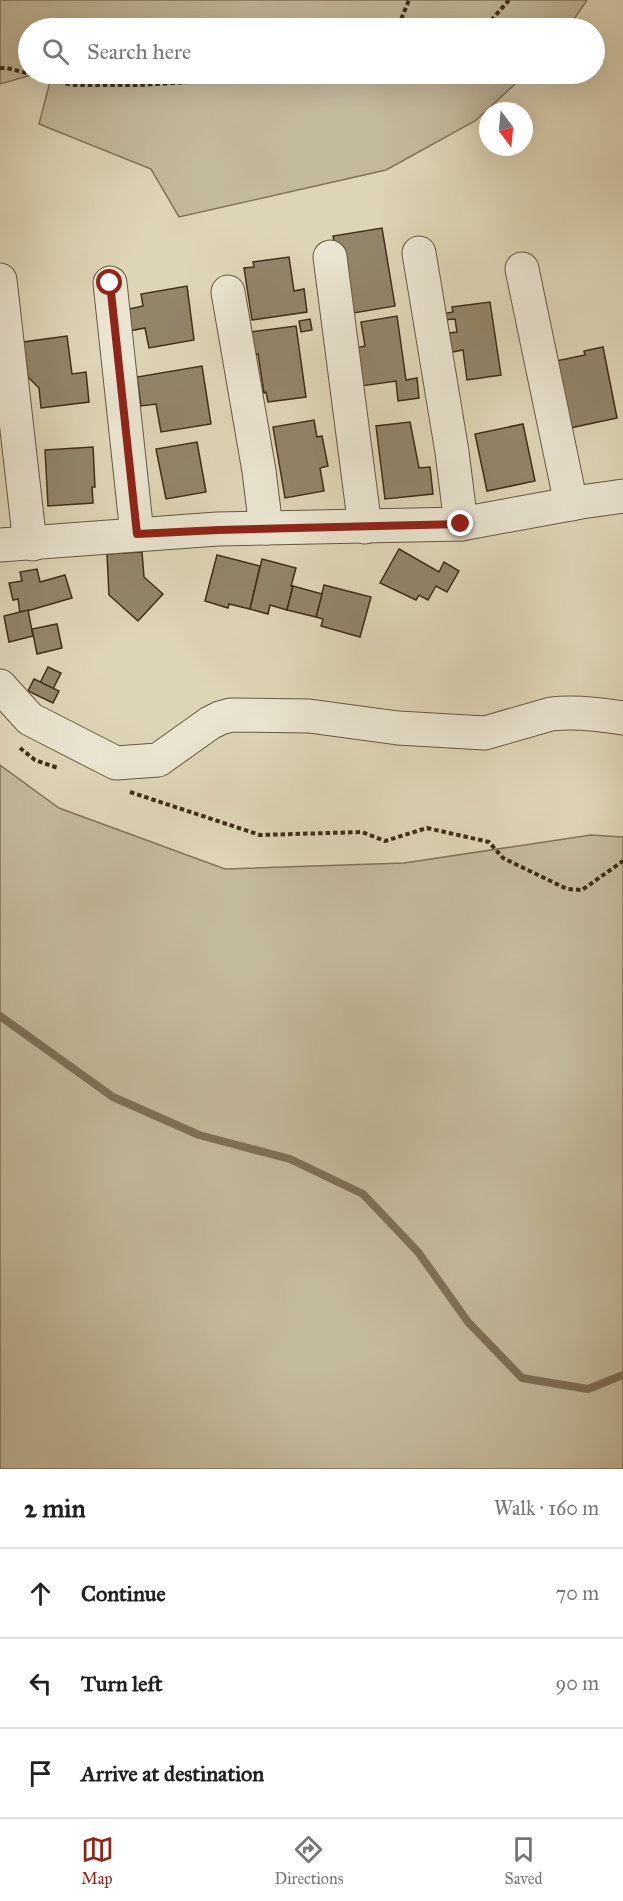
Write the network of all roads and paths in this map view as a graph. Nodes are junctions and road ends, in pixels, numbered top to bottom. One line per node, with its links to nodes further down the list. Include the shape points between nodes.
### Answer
1 (410, 0): 3 (path)
2 (508, 0): 4 (path)
3 (402, 18)
4 (493, 18)
5 (0, 68): 6 (path)
6 (18, 71)
7 (68, 84): 8 (path)
8 (157, 84)
9 (419, 253): 17 (street)
10 (330, 257): 18 (street)
11 (522, 269): 16 (street)
12 (0, 280): 21 (street)
13 (110, 283): 20 (street)
14 (228, 292): 19 (street)
15 (623, 496): 16 (street)
16 (571, 504): 17 (street)
17 (461, 524): 18 (street)
18 (365, 527): 19 (street)
19 (266, 528): 20 (street)
20 (137, 534): 21 (street)
21 (33, 544): 22 (street)
22 (0, 545)
23 (0, 686): 24 (street, via 30,719 116,763 158,760 210,723 231,715 309,716 398,728 485,733 551,714)
24 (623, 718)
25 (17, 747): 26 (path, via 35,760)
26 (69, 771)
27 (125, 790): 28 (path, via 260,834 362,832 385,841 427,828 489,842 503,858 567,889 582,890)
28 (623, 861)

